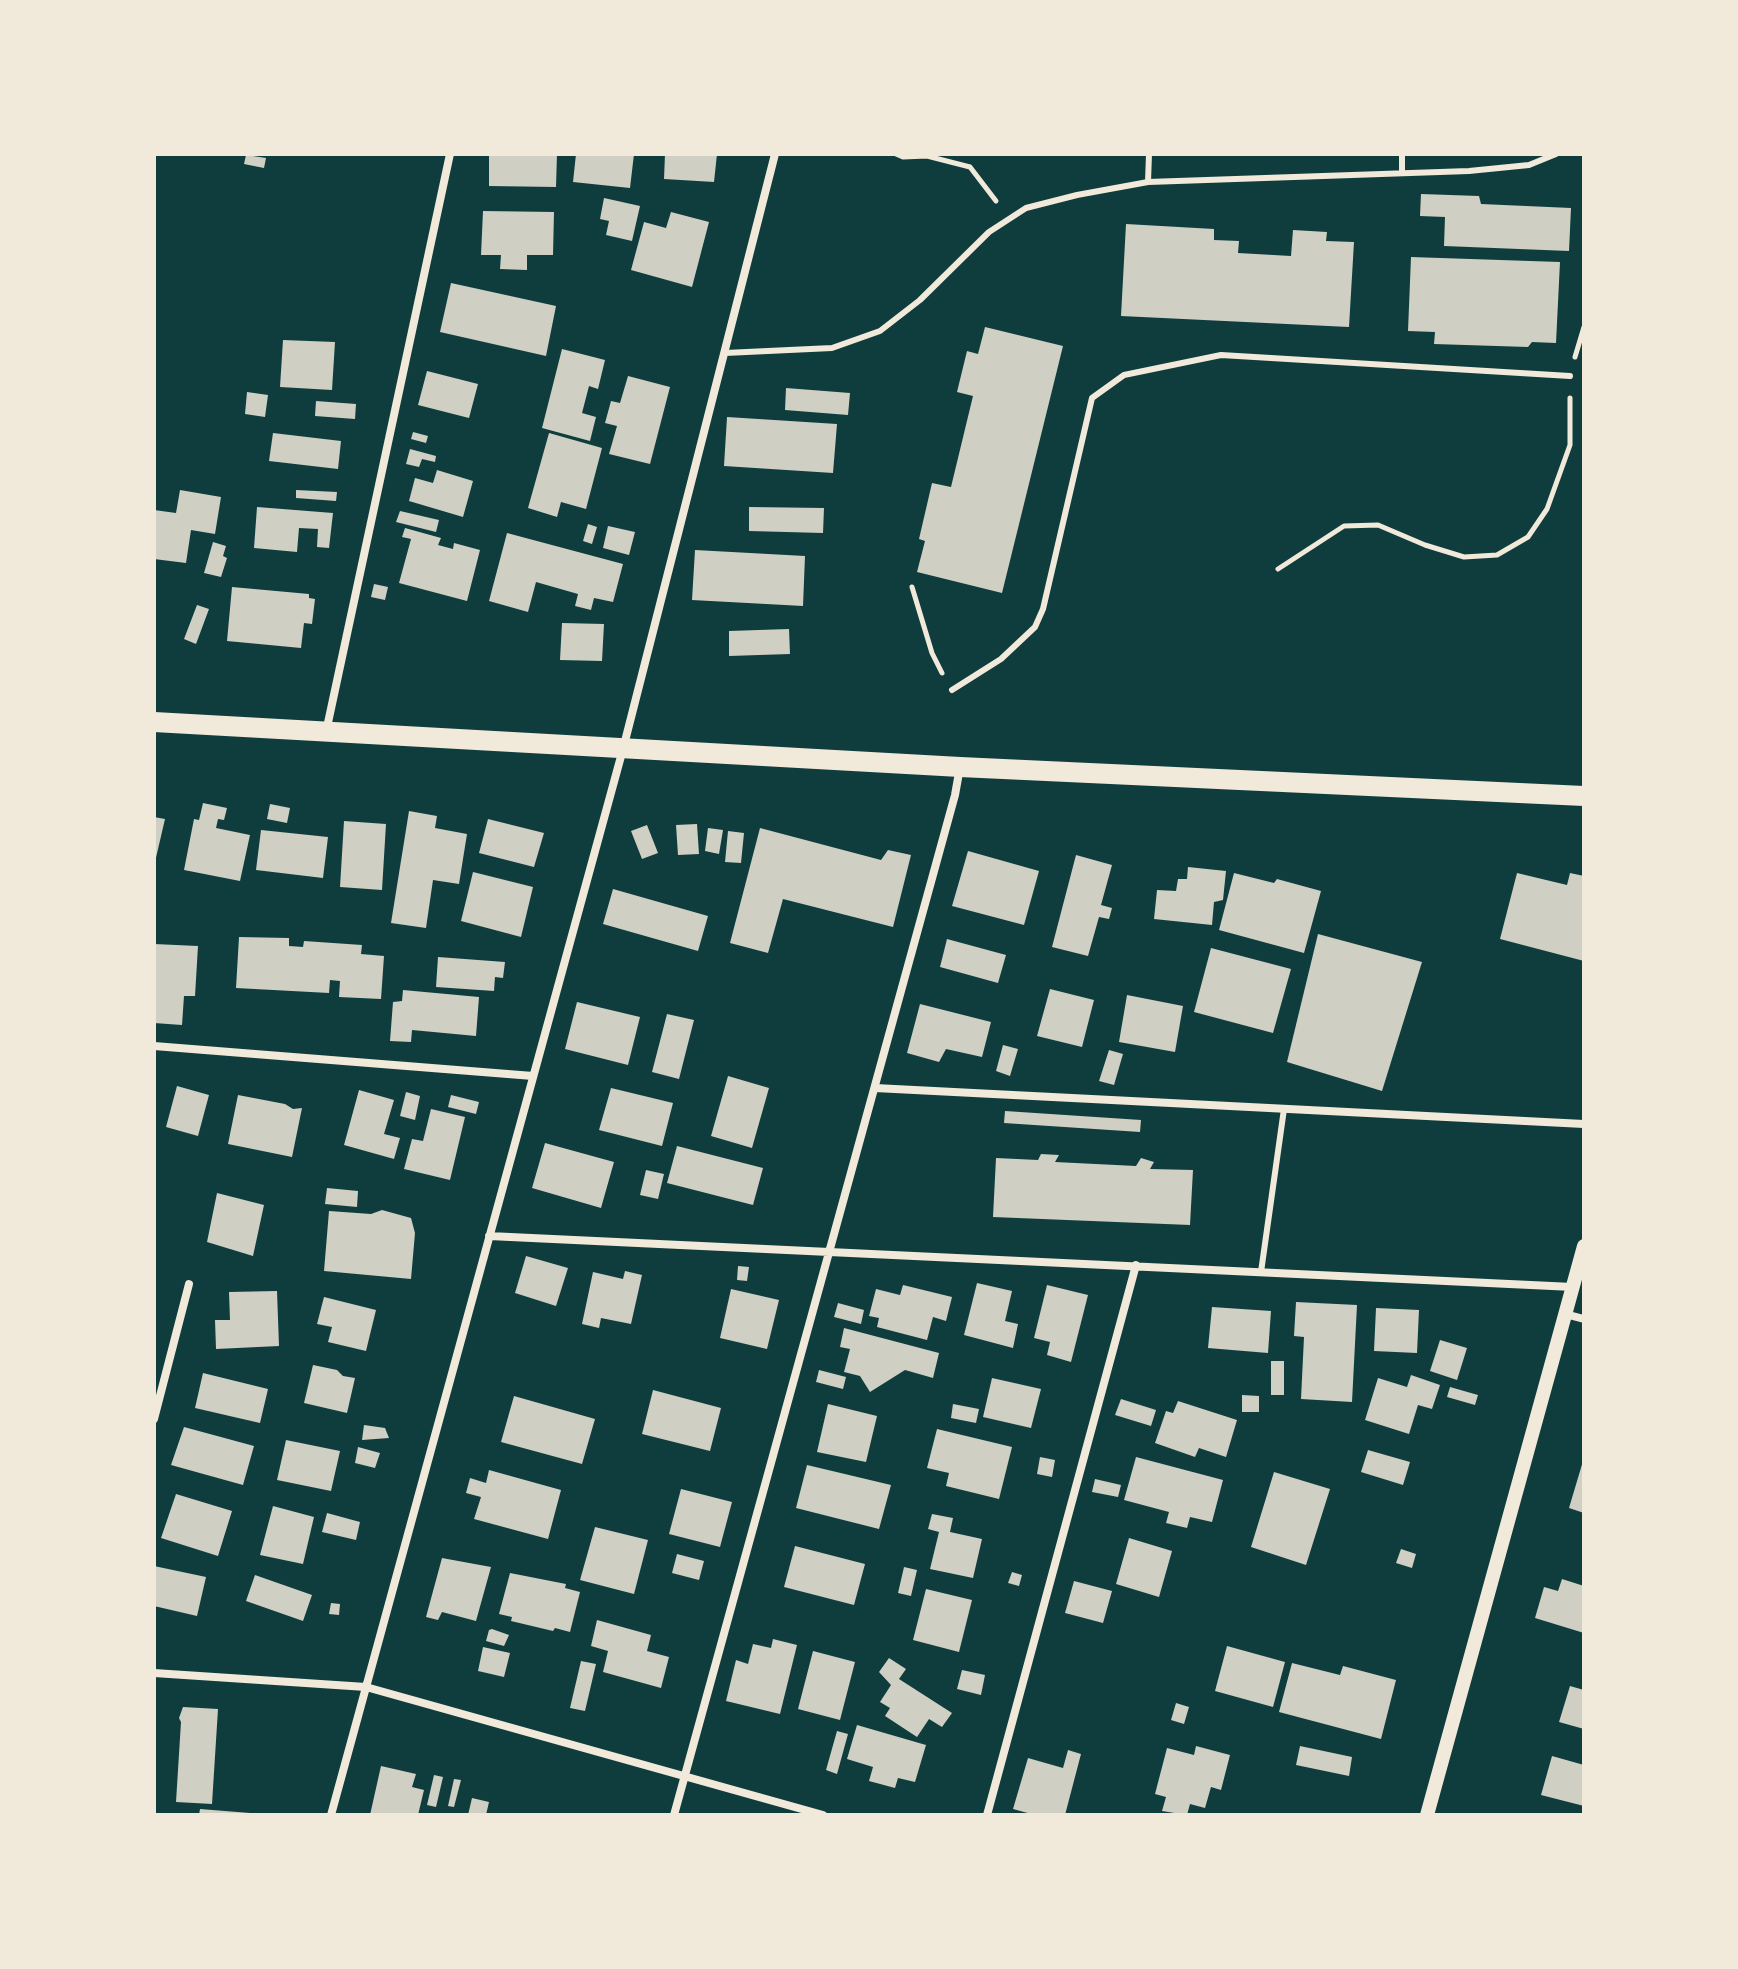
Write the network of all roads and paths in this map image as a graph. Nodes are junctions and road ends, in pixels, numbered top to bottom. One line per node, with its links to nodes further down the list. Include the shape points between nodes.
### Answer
1 (450, 154): 17 (street)
2 (775, 154): 11 (street)
3 (896, 154): 9 (path, via 970,167)
4 (1149, 154): 8 (lane)
5 (1402, 154): 7 (lane)
6 (1556, 154): 7 (lane, via 1529,165)
7 (1402, 172): 8 (lane)
8 (1148, 182): 9 (lane, via 1026,208)
9 (1010, 218): 11 (lane, via 880,331 832,348)
10 (1584, 327): 12 (path)
11 (725, 353): 18 (street)
12 (1570, 376): 13 (path, via 1570,445 1547,509 1528,537 1497,555 1464,557 1378,525 1344,526); 15 (lane, via 1221,355 1124,375 1092,398 1035,627 1001,659)
13 (1278, 569)
14 (912, 587): 15 (path, via 932,653)
15 (952, 690)
16 (154, 722): 17 (main road)
17 (326, 732): 18 (main road)
18 (623, 749): 19 (main road); 22 (street)
19 (960, 767): 20 (main road); 23 (street)
20 (1584, 796)
21 (154, 1046): 22 (street)
22 (533, 1076): 26 (street)
23 (875, 1088): 24 (street); 28 (street)
24 (1284, 1109): 25 (street); 30 (lane)
25 (1584, 1124)
26 (489, 1236): 28 (street); 38 (street)
27 (1584, 1246): 32 (street)
28 (830, 1250): 29 (street); 39 (street)
29 (1136, 1265): 30 (street); 43 (street)
30 (1261, 1272): 32 (street)
31 (189, 1284): 35 (street)
32 (1573, 1287): 33 (street)
33 (1565, 1314): 34 (street); 44 (street)
34 (1584, 1319)
35 (156, 1403): 36 (street)
36 (154, 1419)
37 (154, 1673): 38 (street)
38 (366, 1687): 39 (street); 40 (street)
39 (685, 1776): 41 (street); 42 (street)
40 (331, 1815)
41 (674, 1815)
42 (823, 1815)
43 (987, 1815)
44 (1427, 1815)

